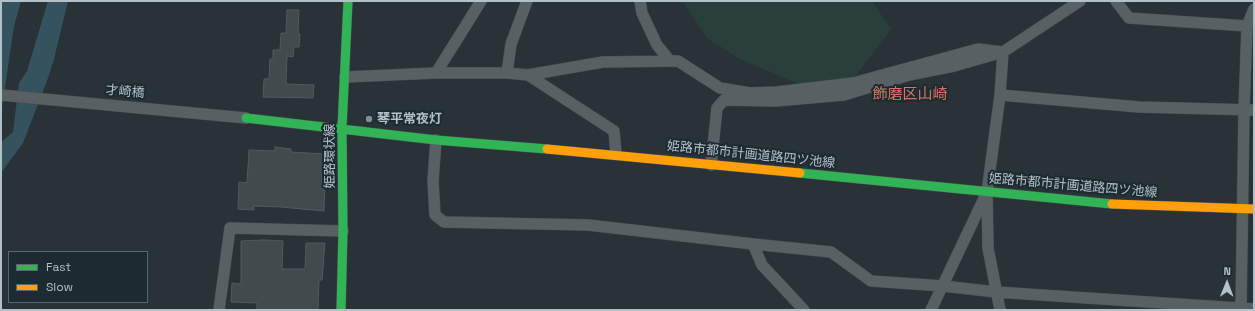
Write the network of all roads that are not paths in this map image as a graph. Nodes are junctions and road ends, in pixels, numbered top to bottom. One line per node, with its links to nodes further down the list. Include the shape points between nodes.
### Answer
1 (348, 1): 14 (street, 姫路環状線)
2 (481, 1): 11 (street)
3 (527, 1): 12 (street, via 511,44)
4 (640, 1): 10 (street, via 642,13 657,46)
5 (1080, 1): 9 (street)
6 (1116, 1): 8 (street, via 1129,18)
7 (1254, 9): 8 (street)
8 (1247, 26): 17 (street)
9 (1003, 52): 10 (street, via 978,49 853,82 750,93 720,88 678,61); 16 (street); 22 (street, via 844,94 775,101 724,100 717,108)
10 (670, 61): 13 (street, via 603,62)
11 (436, 73): 12 (street); 14 (street)
12 (507, 73): 13 (street)
13 (528, 75): 21 (street, via 614,131)
14 (344, 77): 19 (street, 姫路環状線)
15 (1, 94): 18 (street, 才崎橋)
16 (1000, 95): 17 (street, via 1139,107); 23 (street)
17 (1249, 110): 25 (street)
18 (246, 118): 19 (street, 姫路市都市計画道路四ツ池線)
19 (342, 128): 20 (street, 姫路市都市計画道路四ツ池線); 26 (street, 姫路環状線)
20 (436, 140): 21 (street, 姫路市都市計画道路四ツ池線); 27 (street, via 433,181 435,215 444,222 588,225)
21 (616, 154): 22 (street, 姫路市都市計画道路四ツ池線)
22 (711, 165): 23 (street, 姫路市都市計画道路四ツ池線)
23 (987, 192): 25 (street, 姫路市都市計画道路四ツ池線, via 1129,206); 28 (street); 29 (street, via 988,248)
24 (1254, 208): 25 (street, 姫路市都市計画道路四ツ池線)
25 (1242, 209): 36 (street)
26 (343, 231): 31 (street, via 230,228); 32 (street, 姫路環状線)
27 (753, 244): 28 (street, via 832,252 871,281); 33 (street, via 762,265)
28 (943, 286): 29 (street); 34 (street)
29 (996, 292): 35 (street); 36 (street)
30 (1254, 309): 36 (street)
31 (219, 310)
32 (341, 310)
33 (804, 310)
34 (931, 310)
35 (1000, 310)
36 (1241, 310)

